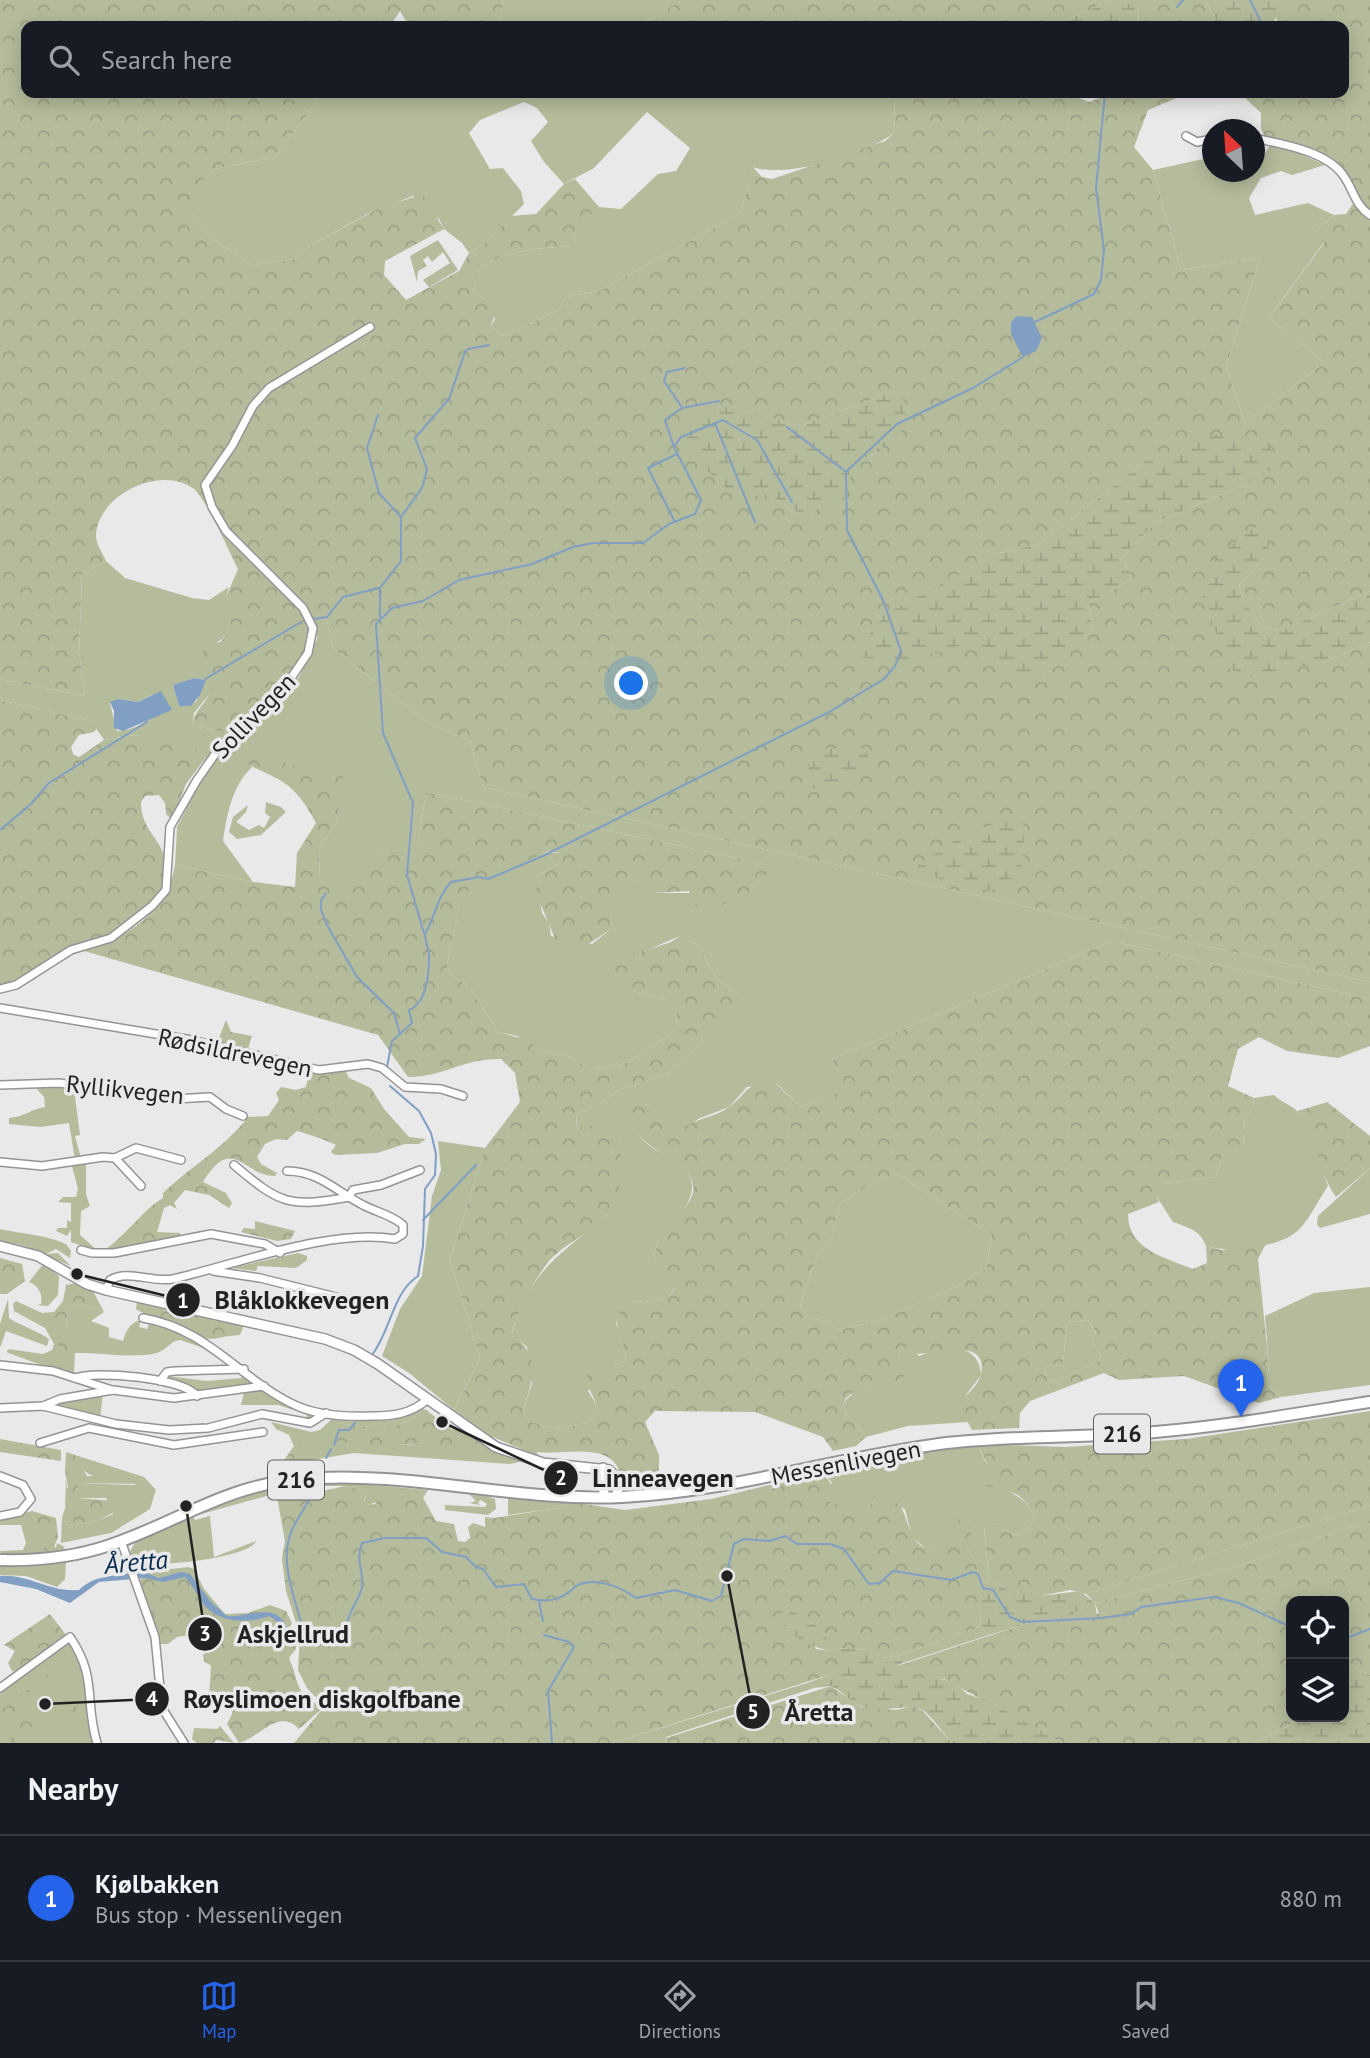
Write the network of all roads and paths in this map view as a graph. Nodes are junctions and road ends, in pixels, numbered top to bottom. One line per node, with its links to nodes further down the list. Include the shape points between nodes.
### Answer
1 (1186, 136): 2 (street)
2 (1202, 141)
3 (1265, 141): 4 (street, via 1331,164 1344,176 1356,203)
4 (1370, 215)
5 (370, 327): 6 (street, Sollivegen, via 269,388 205,485 226,531 309,618 312,640 302,665 262,711 218,750 197,780 170,827 166,890 152,906 111,938 71,950 16,985)
6 (0, 989)
7 (0, 1009): 9 (street, Rødsildrevegen, via 192,1040 319,1070 368,1064 382,1068 405,1087 441,1089)
8 (0, 1085): 10 (street, Ryllikvegen, via 59,1083 175,1099 210,1097)
9 (463, 1097)
10 (243, 1116)
11 (115, 1158): 12 (street, via 136,1148); 13 (street, via 42,1166); 17 (street)
12 (181, 1160)
13 (0, 1162)
14 (234, 1165): 18 (street, via 287,1202)
15 (420, 1170): 18 (street, via 353,1190)
16 (288, 1171): 18 (street, via 311,1174)
17 (141, 1186)
18 (349, 1197): 21 (street, via 401,1222 403,1234 395,1240 354,1236)
19 (0, 1246): 23 (street, via 38,1256)
20 (81, 1250): 21 (street, via 105,1254 211,1234 265,1244)
21 (280, 1253): 22 (street)
22 (209, 1270): 23 (street, via 159,1281 121,1275 110,1280); 24 (street)
23 (106, 1290): 33 (street, via 341,1344 379,1364)
24 (385, 1304)
25 (143, 1318): 27 (street, via 189,1332)
26 (0, 1366): 28 (street)
27 (244, 1369): 29 (street, via 167,1372); 30 (street)
28 (75, 1378): 29 (street, via 104,1374); 31 (street)
29 (160, 1381): 32 (street, via 189,1388)
30 (264, 1386): 32 (street); 37 (street, via 297,1406)
31 (113, 1390): 32 (street, via 157,1397); 35 (street)
32 (197, 1396)
33 (427, 1400): 37 (street, via 415,1410 394,1415); 43 (street, via 507,1452 543,1463)
34 (1370, 1402): 46 (main road, Messenlivegen / 216, via 1165,1431 957,1442 716,1489)
35 (43, 1406): 36 (street); 39 (street)
36 (0, 1408)
37 (326, 1413): 38 (street, via 310,1423 262,1414)
38 (239, 1420): 39 (street, via 183,1430); 41 (street)
39 (114, 1428): 41 (street, via 174,1446); 42 (street, via 89,1428)
40 (263, 1432): 41 (street)
41 (233, 1434)
42 (40, 1443)
43 (603, 1468): 45 (street); 46 (street, via 615,1477)
44 (0, 1476): 47 (street, via 24,1486 31,1499 25,1509)
45 (604, 1497): 46 (main road, Messenlivegen / 216); 48 (main road, Messenlivegen / 216, via 301,1479 217,1498)
46 (618, 1497)
47 (0, 1516)
48 (121, 1541): 49 (main road, Messenlivegen / 216, via 60,1557); 52 (street, via 155,1637 162,1708)
49 (0, 1560)
50 (0, 1688): 51 (street, via 70,1637 89,1673)
51 (97, 1743)
52 (184, 1743)

